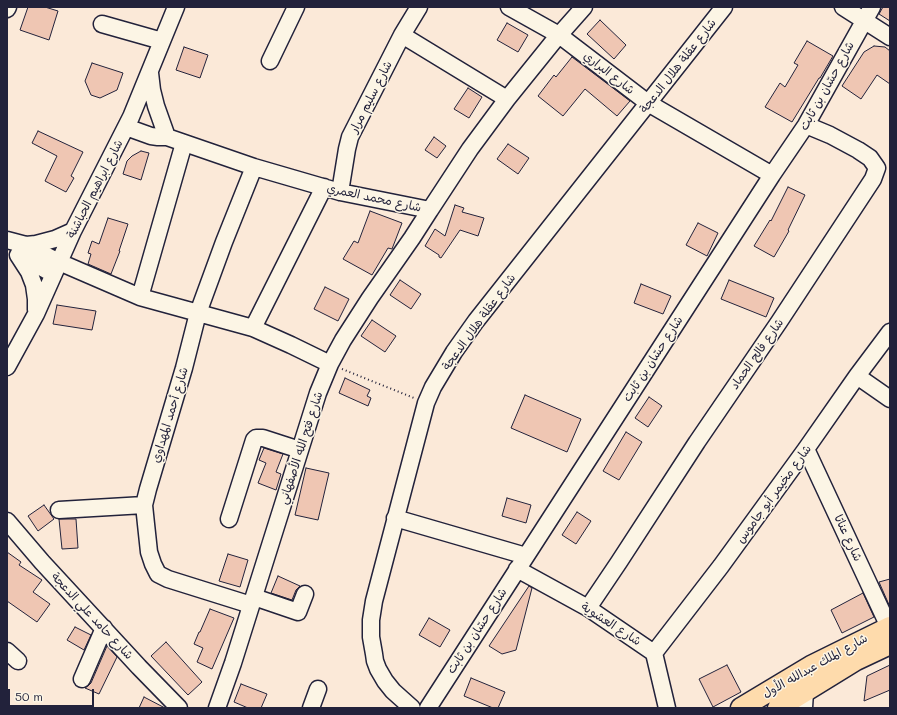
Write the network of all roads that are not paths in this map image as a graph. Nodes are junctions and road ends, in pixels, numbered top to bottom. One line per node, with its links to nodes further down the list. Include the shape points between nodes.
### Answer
1 (176, 7): 14 (street, شارع ابراهيم الحباشنة)
2 (296, 7): 15 (street)
3 (419, 7): 11 (street, شارع سليم مرار)
4 (509, 7): 12 (street, شارع البراري)
5 (584, 7): 12 (street, شارع محمد العمري)
6 (724, 7): 18 (street, شارع عقلة هلال الدعجة)
7 (843, 7): 9 (street)
8 (872, 7): 9 (street, شارع حسّان بن ثابت)
9 (864, 21): 13 (street); 20 (street, شارع حسّان بن ثابت)
10 (102, 24): 14 (street)
11 (402, 35): 17 (street); 26 (street, شارع سليم مرار, via 350,137)
12 (559, 35): 17 (street, شارع محمد العمري); 18 (street, شارع البراري)
13 (890, 37)
14 (162, 41): 16 (street, شارع ابراهيم الحباشنة)
15 (270, 61)
16 (150, 73): 19 (street, شارع ابراهيم الحباشنة); 21 (street, via 156,106)
17 (507, 99): 27 (street, شارع محمد العمري)
18 (648, 103): 24 (street, شارع البراري); 45 (street, شارع عقلة هلال الدعجة, via 454,352 426,403)
19 (129, 122): 21 (street, شارع محمد العمري, via 157,128); 28 (street, شارع ابراهيم الحباشنة)
20 (806, 125): 24 (street, شارع حسّان بن ثابت); 51 (street, شارع فالح الحماد, via 830,135 870,158 877,168 873,179)
21 (167, 137): 22 (street, شارع محمد العمري)
22 (184, 143): 23 (street, شارع محمد العمري); 32 (street)
23 (254, 167): 25 (street, شارع محمد العمري); 33 (street, شارع أحمد المهداوي)
24 (772, 175): 48 (street, شارع حسّان بن ثابت)
25 (324, 188): 26 (street, شارع محمد العمري); 35 (street)
26 (340, 192): 27 (street, شارع محمد العمري)
27 (430, 210): 37 (street, شارع فتح الله الأصفهاني, via 370,298)
28 (73, 231): 30 (street); 31 (street, شارع ابراهيم الحباشنة)
29 (7, 240): 30 (street)
30 (17, 248): 31 (street); 34 (street, via 34,285)
31 (56, 268): 32 (street); 34 (street, شارع ابراهيم الحباشنة)
32 (140, 297): 33 (street)
33 (198, 313): 35 (street); 43 (street, شارع أحمد المهداوي)
34 (36, 314): 38 (street, شارع ابراهيم الحباشنة)
35 (253, 328): 37 (street)
36 (890, 332): 39 (street, شارع مخيمر أبو جاموس)
37 (330, 364): 42 (street, شارع فتح الله الأصفهاني)
38 (7, 368)
39 (858, 376): 40 (street); 41 (street, شارع مخيمر أبو جاموس)
40 (890, 399)
41 (806, 449): 52 (street, شارع عناتا); 55 (street, شارع مخيمر أبو جاموس, via 722,566)
42 (300, 450): 46 (street, via 256,438); 50 (street, شارع فتح الله الأصفهاني)
43 (144, 504): 44 (street); 50 (street, شارع أحمد المهداوي, via 149,552 158,574 168,579)
44 (60, 510)
45 (395, 518): 48 (street, شارع العشوية); 62 (street, شارع عقلة هلال الدعجة, via 374,601 371,637 375,661 385,680 393,692)
46 (229, 519)
47 (7, 522): 53 (street, شارع حامد علي الدعجة)
48 (522, 562): 51 (street, شارع العشوية); 63 (street, شارع حسّان بن ثابت)
49 (305, 594): 50 (street, شارع أحمد المهداوي, via 298,612)
50 (252, 601): 60 (street, شارع فتح الله الأصفهاني)
51 (588, 608): 55 (street, شارع العشوية)
52 (890, 627): 65 (main road, شارع الملك عبدالله الأول, via 811,666)
53 (104, 628): 56 (street); 59 (street, شارع حامد علي الدعجة)
54 (890, 644): 58 (main road, شارع الملك عبدالله الأول, via 856,660)
55 (654, 653): 64 (street, شارع العشوية)
56 (82, 679)
57 (318, 689): 61 (street)
58 (805, 699): 66 (main road, شارع الملك عبدالله الأول)
59 (179, 708)
60 (216, 708)
61 (311, 708)
62 (412, 708)
63 (428, 708)
64 (667, 708)
65 (741, 708)
66 (778, 708)

